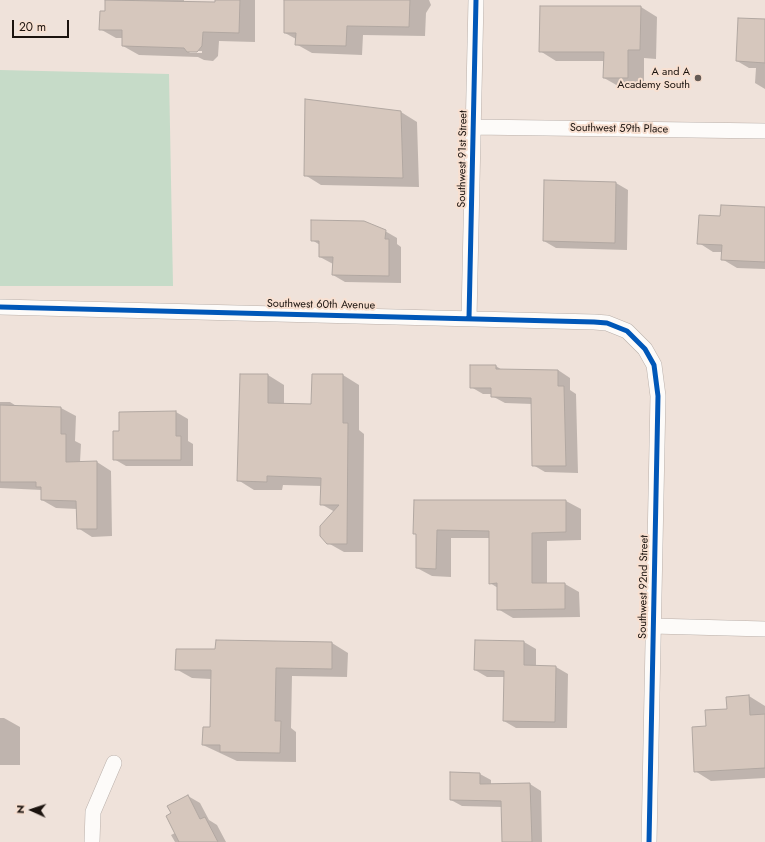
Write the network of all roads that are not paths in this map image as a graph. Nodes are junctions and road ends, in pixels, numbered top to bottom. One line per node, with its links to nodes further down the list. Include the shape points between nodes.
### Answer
1 (476, 0): 2 (street, Southwest 91st Street)
2 (473, 127): 3 (street, Southwest 59th Place); 5 (street, Southwest 91st Street)
3 (765, 130)
4 (0, 307): 5 (street, Southwest 60th Avenue)
5 (469, 318): 6 (street, Southwest 60th Avenue, via 607,323 627,331)
6 (637, 339): 7 (street, Southwest 92nd Street, via 654,364 658,379)
7 (653, 626): 8 (street); 11 (street, Southwest 92nd Street)
8 (765, 629)
9 (114, 763): 10 (street, via 93,812)
10 (92, 842)
11 (649, 842)

